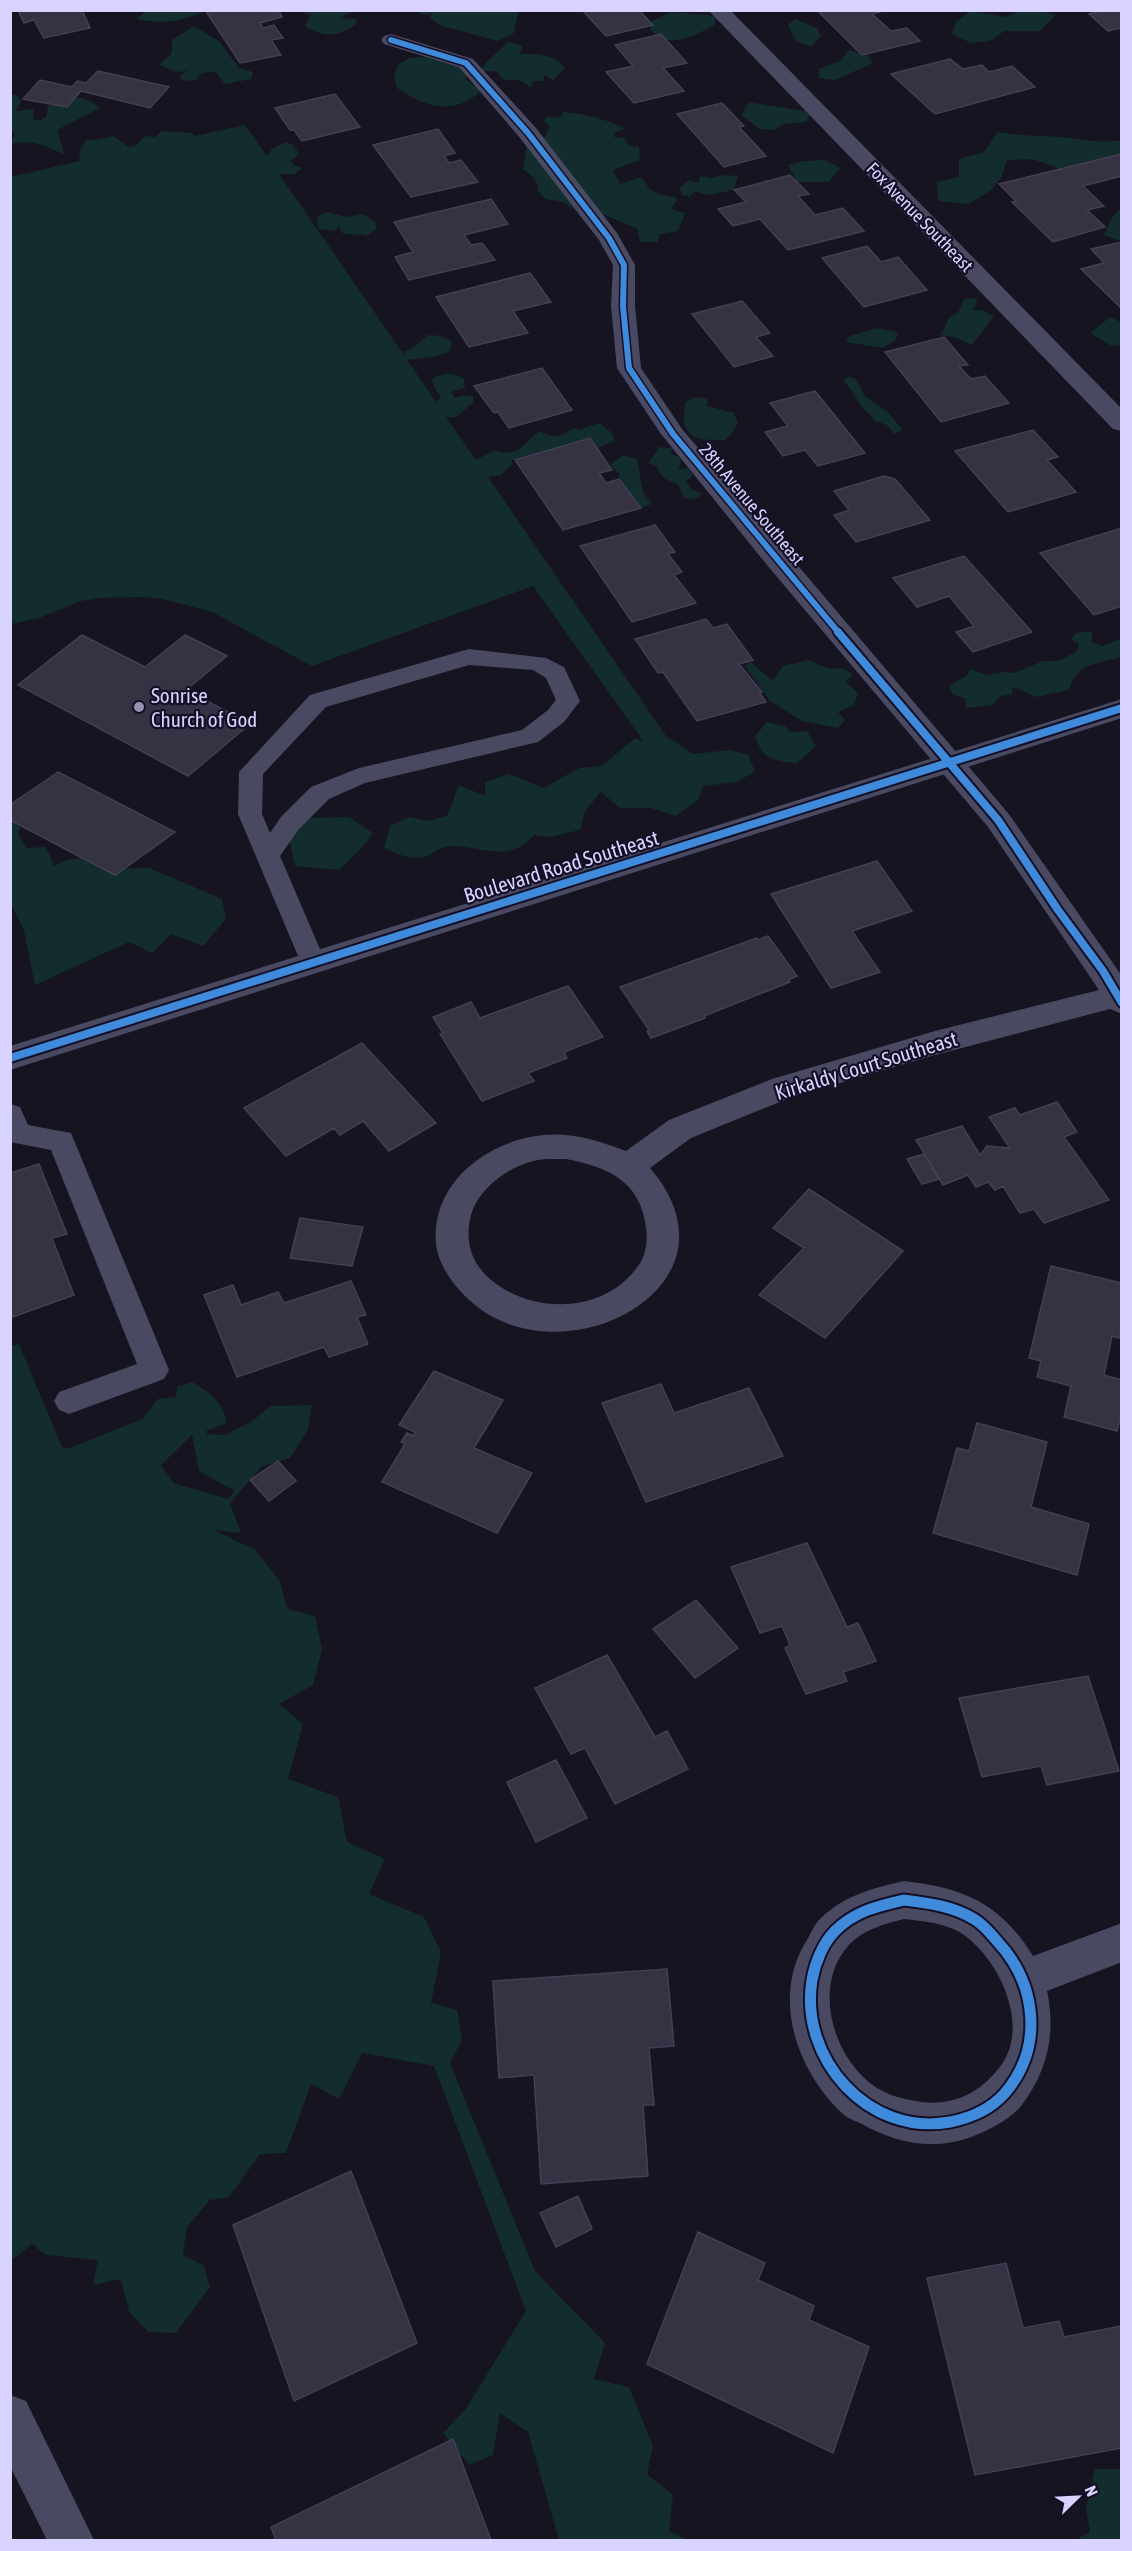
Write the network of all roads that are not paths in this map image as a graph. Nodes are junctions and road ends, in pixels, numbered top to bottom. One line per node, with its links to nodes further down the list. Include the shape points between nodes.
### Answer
1 (718, 10): 3 (street, Fox Avenue Southeast)
2 (391, 40): 5 (street, 28th Avenue Southeast, via 466,63 535,142 609,238 624,265 624,327 629,368 674,434)
3 (1122, 424)
4 (1122, 708): 5 (street, Boulevard Road Southeast)
5 (950, 762): 7 (street, Boulevard Road Southeast); 8 (street, 28th Avenue Southeast, via 998,820)
6 (267, 856): 6 (lane, via 249,814 251,772 318,701 469,657 538,663 556,673 568,701 530,736 360,776 320,793 290,823); 7 (lane)
7 (313, 963): 9 (street, Boulevard Road Southeast)
8 (1120, 999): 11 (street, Kirkaldy Court Southeast, via 935,1043 783,1088 680,1129)
9 (10, 1058)
10 (10, 1114): 12 (lane, via 18,1134 61,1141 154,1370)
11 (628, 1167): 11 (street, via 598,1153 566,1147 533,1148 501,1159 476,1177 459,1200 451,1227 454,1255 468,1281 492,1301 526,1315 562,1319 598,1313 629,1297 652,1274 663,1245 662,1216 650,1189)
12 (69, 1401)
13 (1122, 1942): 14 (street)
14 (1025, 1979): 14 (street, via 1005,1946 976,1920 941,1904 904,1900 869,1908 839,1927 818,1956 808,1992 811,2029 825,2064 850,2094 882,2115 918,2125 956,2123 989,2109 1014,2084 1029,2051 1033,2016)
15 (10, 2417): 16 (street)
16 (71, 2541)

